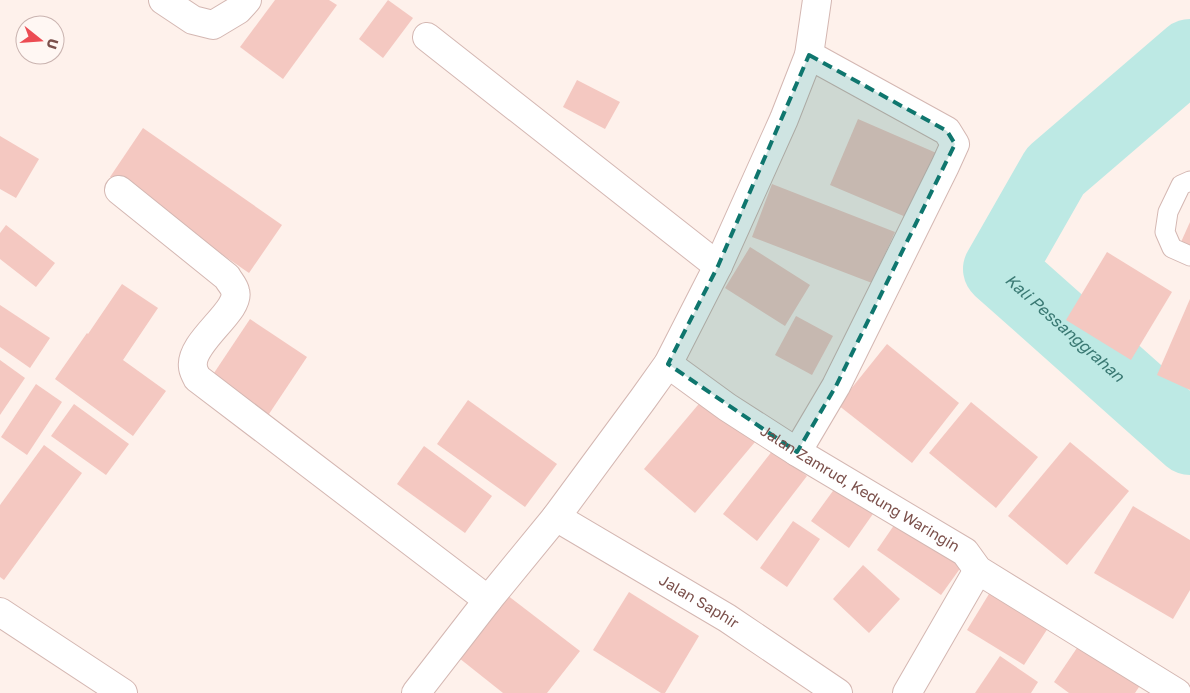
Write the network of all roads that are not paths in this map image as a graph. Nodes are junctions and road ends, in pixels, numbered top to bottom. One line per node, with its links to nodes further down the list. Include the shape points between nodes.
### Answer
1 (163, 0): 2 (street, via 193,20 213,24 238,10)
2 (247, 0)
3 (817, 0): 5 (street)
4 (427, 37): 9 (street)
5 (809, 54): 9 (street, via 784,119); 11 (street, via 947,131 955,144 836,386)
6 (1190, 181): 8 (lane, via 1181,185 1168,212 1165,232 1172,248)
7 (119, 190): 14 (street, via 227,277 235,290 232,307 197,350 193,368 197,378)
8 (1190, 256)
9 (718, 266): 10 (street)
10 (668, 364): 11 (street, Jalan Zamrud, Kedung Waringin); 12 (street)
11 (797, 452): 13 (street, Jalan Zamrud, Kedung Waringin, via 965,552)
12 (556, 517): 14 (street); 18 (street, Jalan Saphir, via 727,618)
13 (978, 570): 19 (street); 20 (street, Jalan Zamrud, Kedung Waringin)
14 (488, 600): 17 (street)
15 (0, 612): 16 (street)
16 (123, 693)
17 (416, 693)
18 (838, 693)
19 (907, 693)
20 (1177, 693)

